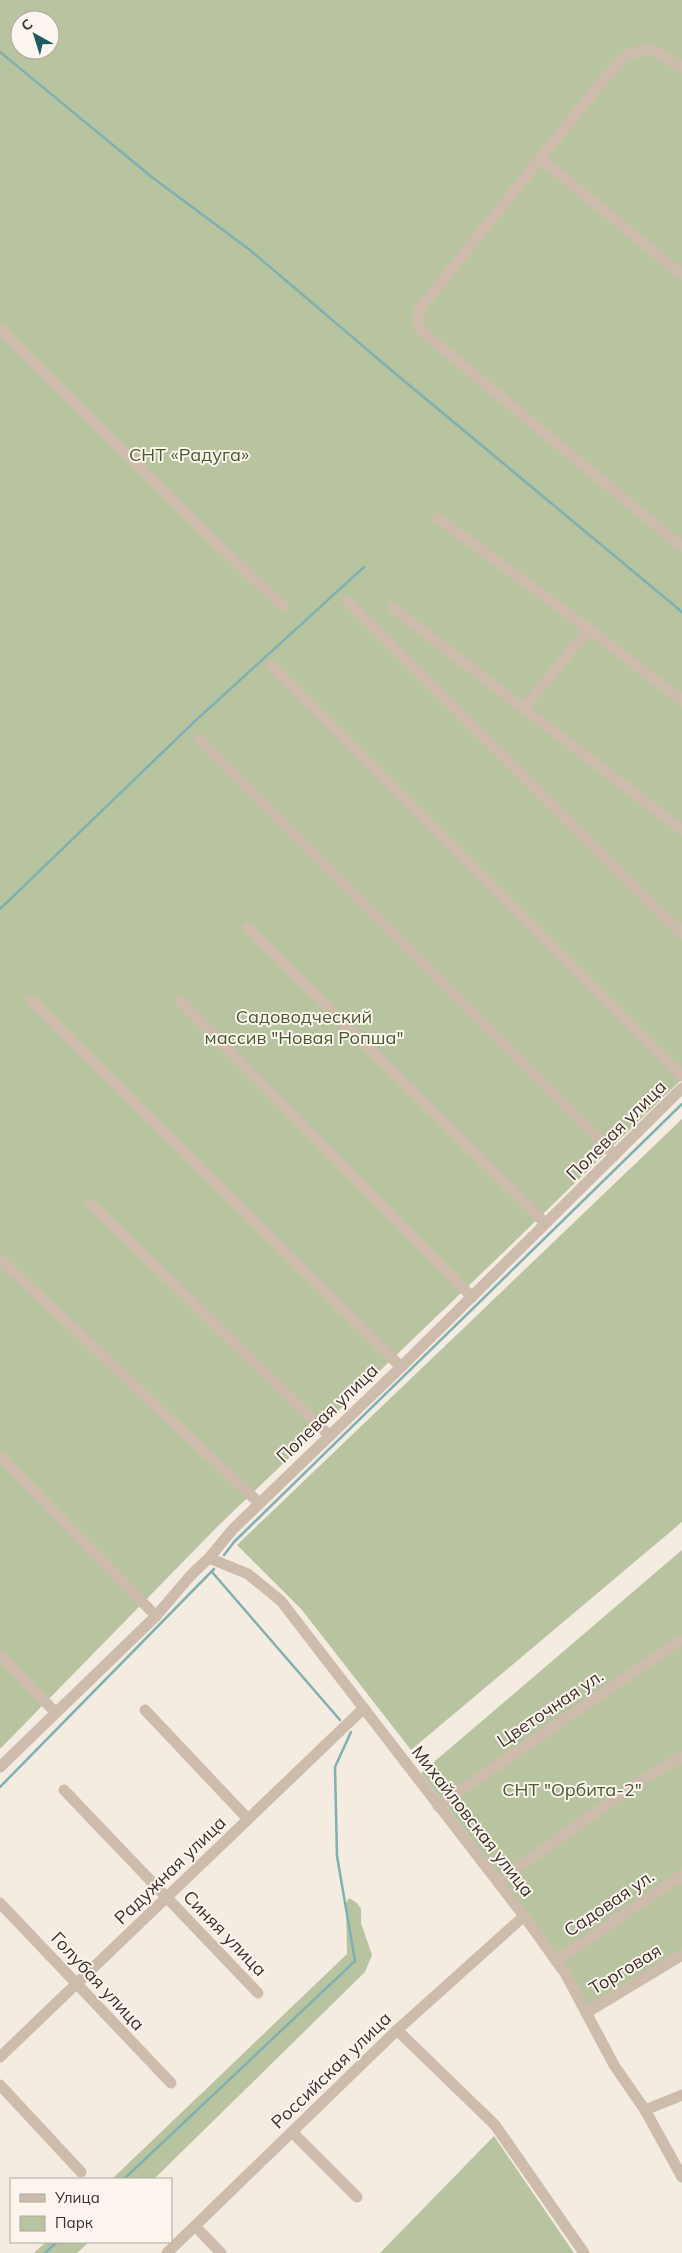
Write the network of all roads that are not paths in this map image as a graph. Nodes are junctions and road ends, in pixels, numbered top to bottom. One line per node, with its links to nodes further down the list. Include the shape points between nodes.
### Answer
1 (680, 62): 2 (street, via 652,49 628,54)
2 (540, 158): 3 (street); 6 (street, via 418,311 419,330)
3 (682, 275)
4 (0, 329): 8 (street)
5 (438, 518): 10 (street)
6 (682, 547)
7 (347, 601): 17 (street)
8 (283, 606)
9 (393, 608): 13 (street)
10 (589, 629): 12 (street); 13 (street)
11 (272, 666): 20 (street)
12 (682, 701)
13 (523, 709): 15 (street)
14 (199, 739): 22 (street)
15 (682, 830)
16 (248, 928): 24 (street)
17 (682, 934)
18 (31, 1000): 27 (street)
19 (180, 1002): 26 (street)
20 (682, 1076)
21 (682, 1088): 22 (street, Полевая улица)
22 (615, 1155): 24 (street, Полевая улица)
23 (91, 1204): 28 (street)
24 (545, 1224): 26 (street, Полевая улица)
25 (0, 1259): 30 (street)
26 (472, 1297): 27 (street, Полевая улица)
27 (401, 1367): 28 (street, Полевая улица)
28 (329, 1435): 30 (street, Полевая улица)
29 (0, 1456): 32 (street)
30 (259, 1503): 31 (street, Полевая улица)
31 (209, 1558): 32 (street, Полевая улица); 35 (street, Михайловская улица, via 248,1574 281,1600)
32 (156, 1616): 37 (street, Полевая улица)
33 (682, 1639): 41 (street, Цветочная ул.)
34 (0, 1655): 37 (street)
35 (364, 1708): 41 (street, Михайловская улица); 42 (street, Радужная улица)
36 (145, 1710): 42 (street)
37 (56, 1713): 39 (street, Полевая улица)
38 (682, 1756): 44 (street, via 627,1790)
39 (0, 1767)
40 (64, 1790): 45 (street, Синяя улица)
41 (438, 1806): 44 (street, Михайловская улица)
42 (248, 1819): 45 (street, Радужная улица)
43 (682, 1875): 49 (street, Садовая ул.)
44 (498, 1882): 47 (street, Михайловская улица)
45 (166, 1897): 50 (street, Радужная улица); 51 (street, Синяя улица)
46 (0, 1903): 50 (street, Голубая улица)
47 (524, 1916): 49 (street, Михайловская улица); 53 (street, Российская улица)
48 (682, 1955): 52 (street, Торговая)
49 (556, 1961): 52 (street, Михайловская улица)
50 (77, 1983): 54 (street, Радужная улица); 55 (street, Голубая улица)
51 (258, 1992)
52 (586, 2013): 58 (street, Михайловская улица, via 614,2065)
53 (397, 2030): 59 (street, Российская улица); 66 (street, via 495,2125)
54 (0, 2057)
55 (171, 2083)
56 (0, 2085): 60 (street)
57 (682, 2095): 58 (street)
58 (645, 2110): 61 (street, Михайловская улица)
59 (293, 2133): 62 (street); 63 (street, Российская улица)
60 (81, 2172)
61 (682, 2177)
62 (357, 2197)
63 (196, 2227): 64 (street, Российская улица); 65 (street)
64 (167, 2253)
65 (221, 2253)
66 (584, 2253)

